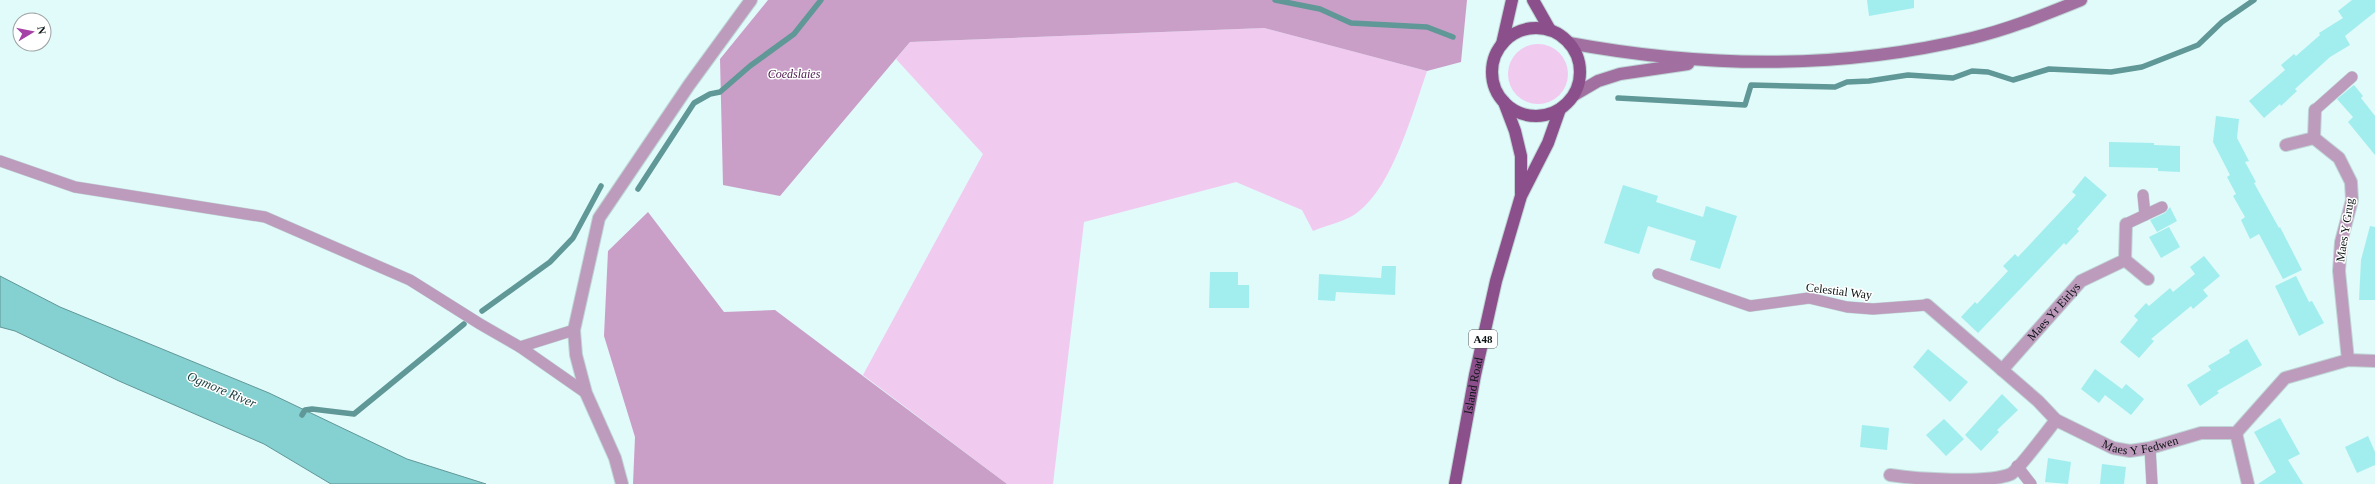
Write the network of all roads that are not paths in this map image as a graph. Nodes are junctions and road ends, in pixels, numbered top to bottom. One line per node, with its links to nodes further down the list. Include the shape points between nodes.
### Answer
1 (751, 0): 26 (street, via 689,85 599,218)
2 (1512, 0): 7 (main road)
3 (1534, 0): 5 (main road)
4 (2081, 0): 8 (main road, via 2032,20 1973,38 1903,52 1825,62)
5 (1550, 30): 6 (main road); 7 (main road, via 1525,30 1514,34)
6 (1569, 43): 8 (main road, via 1629,54); 10 (main road, via 1579,63 1580,74)
7 (1502, 44): 11 (main road, via 1493,66 1493,79 1497,92)
8 (1709, 61): 10 (main road, via 1620,74 1598,81)
9 (2352, 77): 13 (lane)
10 (1574, 95): 12 (main road)
11 (1504, 102): 12 (main road, via 1519,112 1537,116); 18 (main road, Island Road / A48, via 1521,156)
12 (1560, 109): 18 (main road, Island Road / A48, via 1548,143)
13 (2315, 110): 14 (street)
14 (2314, 138): 15 (street); 28 (street, Maes Y Grug, via 2339,158 2351,182 2352,200 2341,242 2339,271)
15 (2286, 145)
16 (0, 161): 27 (lane, via 75,187 265,216 410,280)
17 (2143, 195): 20 (lane)
18 (1521, 196): 39 (main road, Island Road / A48, via 1496,281)
19 (2162, 207): 20 (lane)
20 (2145, 215): 21 (lane)
21 (2126, 224): 22 (street)
22 (2125, 260): 24 (street); 30 (street, Maes Yr Eirlys, via 2081,281)
23 (1658, 274): 25 (lane, Celestial Way, via 1750,306 1809,298 1847,307 1873,309)
24 (2148, 279)
25 (1927, 305): 30 (street, Maes Y Fedwen)
26 (574, 330): 27 (lane); 31 (street, via 576,355)
27 (520, 347): 31 (lane)
28 (2348, 360): 29 (street); 33 (street, via 2285,378)
29 (2375, 361)
30 (2002, 370): 32 (street, Maes Y Fedwen)
31 (586, 393): 38 (street, via 615,458)
32 (2056, 420): 34 (street, Maes Y Fedwen, via 2113,448 2130,451); 35 (street)
33 (2236, 433): 34 (street, Maes Y Fedwen, via 2201,433); 42 (street)
34 (2150, 448): 41 (lane)
35 (2017, 466): 37 (street, via 2011,474 1984,480); 40 (lane)
36 (1890, 475): 37 (street)
37 (1914, 481)
38 (622, 484)
39 (1455, 484)
40 (2031, 484)
41 (2152, 484)
42 (2248, 484)

